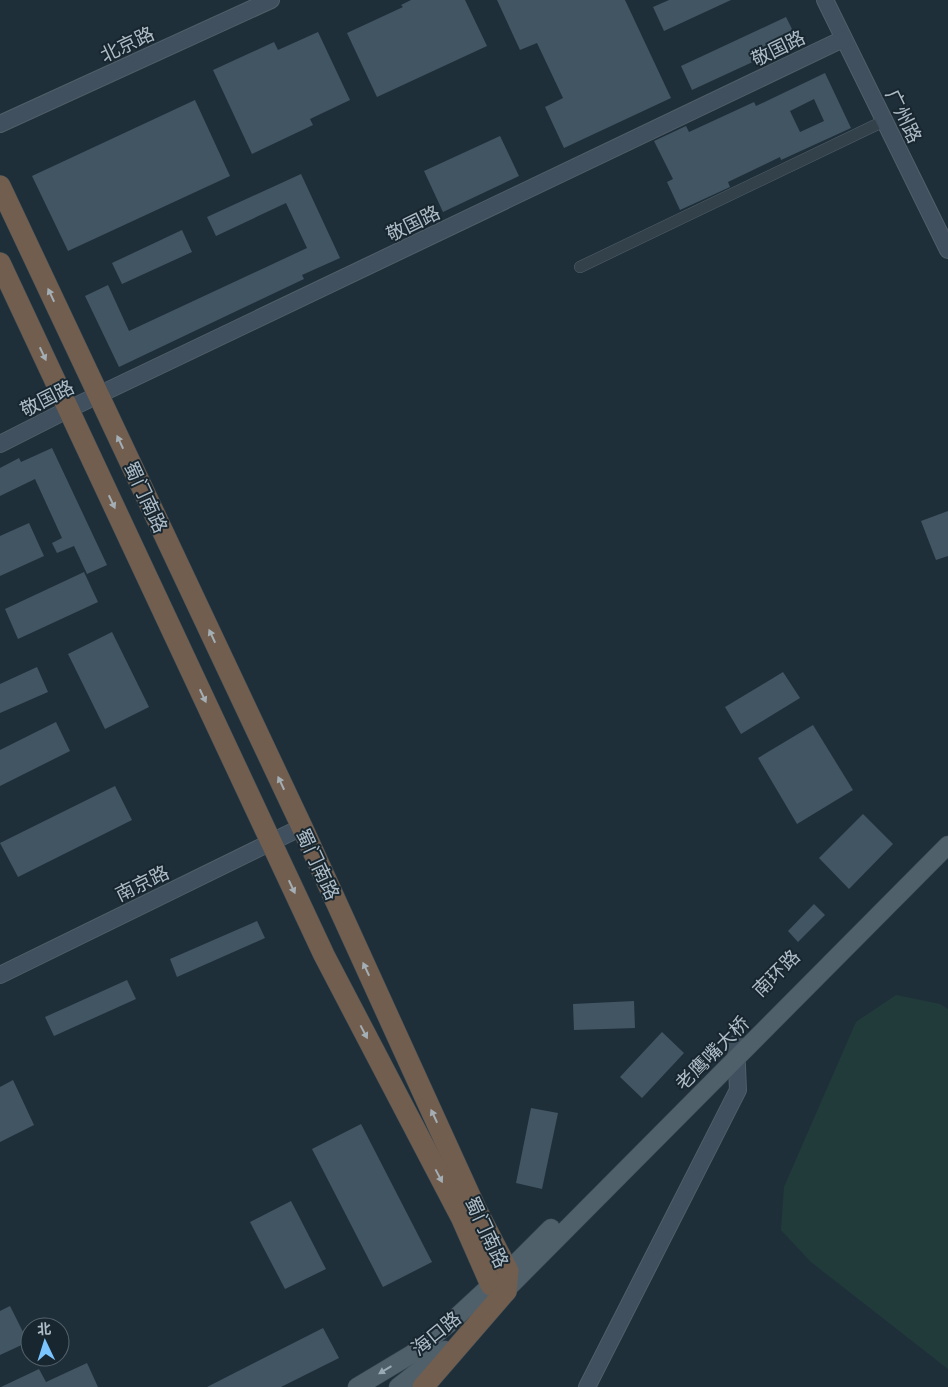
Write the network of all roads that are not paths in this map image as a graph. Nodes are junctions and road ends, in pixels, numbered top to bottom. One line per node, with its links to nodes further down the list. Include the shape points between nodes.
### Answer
1 (271, 0): 5 (street, 北京路)
2 (825, 0): 3 (street, 广州路)
3 (843, 39): 4 (street, 广州路); 10 (street, 敬国路)
4 (884, 121): 7 (street, 广州路); 9 (street)
5 (0, 124)
6 (0, 186): 10 (highway, 蜀门南路, one-way to 6)
7 (948, 250)
8 (0, 263): 11 (highway, 蜀门南路, one-way to 11)
9 (580, 266)
10 (98, 395): 11 (street, 敬国路); 13 (highway, 蜀门南路, one-way to 10)
11 (68, 409): 12 (street, 敬国路); 15 (highway, 蜀门南路, one-way to 15)
12 (0, 444)
13 (302, 828): 15 (street, 南京路); 19 (highway, 蜀门南路, one-way to 13, via 476,1209)
14 (948, 833): 18 (main road, 南环路)
15 (271, 842): 17 (street, 南京路); 19 (highway, 蜀门南路, one-way to 19, via 324,955 462,1219)
16 (948, 845): 18 (main road, 老鹰嘴大桥)
17 (0, 975)
18 (736, 1051): 19 (main road, 南环路); 23 (street, via 738,1090)
19 (501, 1282): 20 (main road, 海口路, one-way to 20, via 412,1354); 21 (main road, 海口路, via 440,1355); 22 (highway)
20 (357, 1387)
21 (398, 1387)
22 (423, 1387)
23 (588, 1387)

